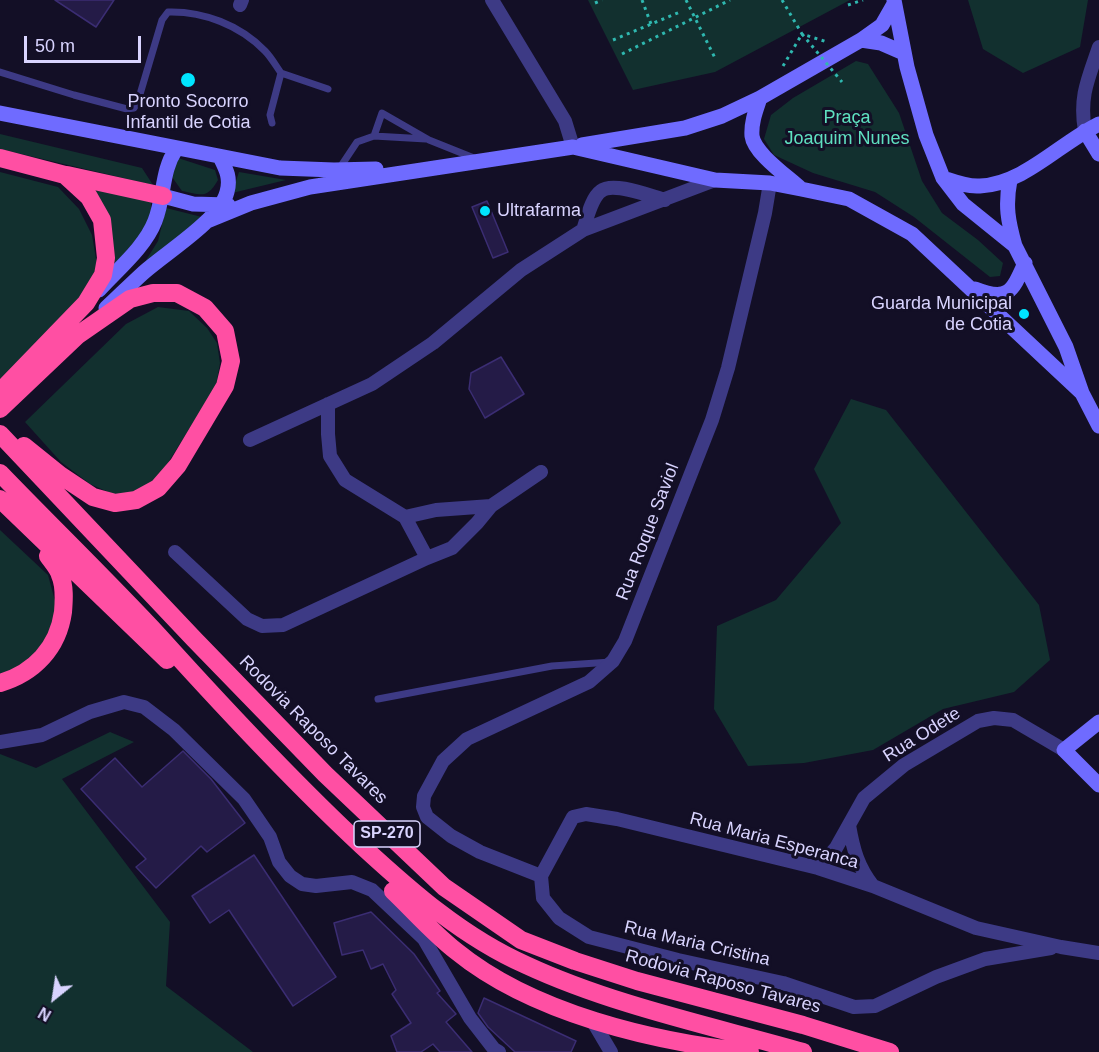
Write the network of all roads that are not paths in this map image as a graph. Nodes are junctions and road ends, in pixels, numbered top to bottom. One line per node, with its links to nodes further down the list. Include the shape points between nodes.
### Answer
1 (492, 0): 16 (street, via 565,121)
2 (894, 2): 3 (main road, via 882,25); 5 (main road)
3 (861, 40): 5 (main road); 9 (main road)
4 (1099, 47): 13 (street, via 1081,111)
5 (904, 53): 25 (main road, via 926,135)
6 (0, 72): 7 (lane, via 85,98 134,108 162,20 168,12 185,12 246,34)
7 (281, 73): 8 (lane); 11 (lane, via 270,115)
8 (328, 89)
9 (764, 96): 16 (main road, via 685,128); 29 (main road, via 753,118 752,138 763,155)
10 (0, 112): 17 (main road)
11 (272, 123)
12 (1099, 124): 13 (main road)
13 (1085, 131): 18 (main road); 27 (main road)
14 (374, 136): 15 (lane); 15 (lane, via 382,113); 23 (lane, via 357,142)
15 (429, 140): 21 (lane)
16 (573, 147): 21 (main road); 26 (main road)
17 (176, 149): 19 (main road); 30 (main road, via 167,162)
18 (1099, 154)
19 (220, 157): 23 (main road, via 280,168); 33 (main road, via 229,174)
20 (0, 158): 24 (highway)
21 (480, 161): 22 (main road)
22 (436, 167): 23 (main road); 32 (main road, via 310,187)
23 (338, 170)
24 (65, 175): 30 (highway); 39 (highway, via 89,197 102,220 106,239 103,275)
25 (943, 178): 27 (main road, via 979,186); 36 (main road, via 963,204)
26 (715, 180): 28 (main road); 31 (street)
27 (1010, 180): 36 (main road, via 1007,214)
28 (770, 183): 29 (main road); 56 (street, Rua Roque Saviol, via 728,368 712,420 625,641)
29 (801, 189): 38 (main road, via 849,200 912,234)
30 (163, 196): 33 (main road, via 193,204); 39 (main road, via 142,243)
31 (665, 200): 35 (street); 35 (street, via 617,187 607,188 596,197)
32 (251, 203): 33 (main road); 34 (main road)
33 (222, 205): 34 (main road)
34 (207, 221): 40 (main road, via 143,273)
35 (583, 230): 43 (street, via 521,270 433,343 372,384)
36 (1015, 246): 37 (main road)
37 (1025, 263): 38 (main road, via 1017,283 1007,293 992,296); 42 (main road, via 1066,347)
38 (969, 287): 42 (main road)
39 (86, 303): 41 (highway)
40 (78, 335): 41 (highway); 46 (highway, via 130,299 153,293 177,293 205,308 225,331 231,361 225,386 178,465 158,489 136,500 116,503 93,497 31,450)
41 (9, 389): 44 (highway)
42 (1082, 393): 45 (main road)
43 (328, 404): 47 (street); 52 (street, via 330,456 345,480)
44 (0, 409)
45 (1099, 426)
46 (0, 432): 76 (highway, Rodovia Raposo Tavares / SP-270, via 325,774 444,887 501,927 521,940 637,981)
47 (250, 440)
48 (541, 471): 51 (street)
49 (0, 473): 60 (highway, SP-270, via 129,604)
50 (0, 499): 53 (highway)
51 (491, 506): 52 (street, via 436,510); 55 (street, via 452,548)
52 (405, 517): 55 (street)
53 (30, 529): 57 (highway, via 60,575 65,597 62,617 58,634 38,663); 60 (highway)
54 (175, 552): 55 (street, via 247,619 262,626 283,626)
55 (428, 558)
56 (613, 661): 58 (lane, via 552,666); 67 (street, Rua Roque Saviol, via 589,682 467,739 443,761 424,796 427,817 451,836)
57 (0, 683)
58 (378, 699)
59 (1099, 722): 62 (main road)
60 (252, 738): 64 (highway, SP-270)
61 (0, 742): 72 (street, via 42,735 90,712 124,702 144,707 174,730 244,799 290,876 302,884 352,882 372,890 424,939 470,1018)
62 (1064, 750): 63 (main road); 65 (street, Rua Odete, via 1013,720 978,721 904,765 864,798)
63 (1099, 785)
64 (328, 814): 71 (highway, via 351,850 456,951 502,981); 75 (highway, SP-270, via 416,896 478,939 525,965 582,988)
65 (849, 825): 66 (street, Rua Odete); 68 (street, via 862,873)
66 (818, 868): 67 (street, Rua Maria Esperanca, via 586,813 573,817); 68 (street, Rua Maria Esperanca)
67 (541, 876): 69 (street, Rua Maria Cristina, via 543,898 560,918 589,937 783,983 854,1006 875,1006 985,959)
68 (873, 886): 69 (street, Rua Maria Esperanca, via 976,928)
69 (1061, 947): 70 (street)
70 (1099, 953)
71 (592, 1020): 73 (street); 74 (highway, via 662,1040)
72 (499, 1052)
73 (611, 1052)
74 (750, 1052)
75 (803, 1052)
76 (890, 1052)

